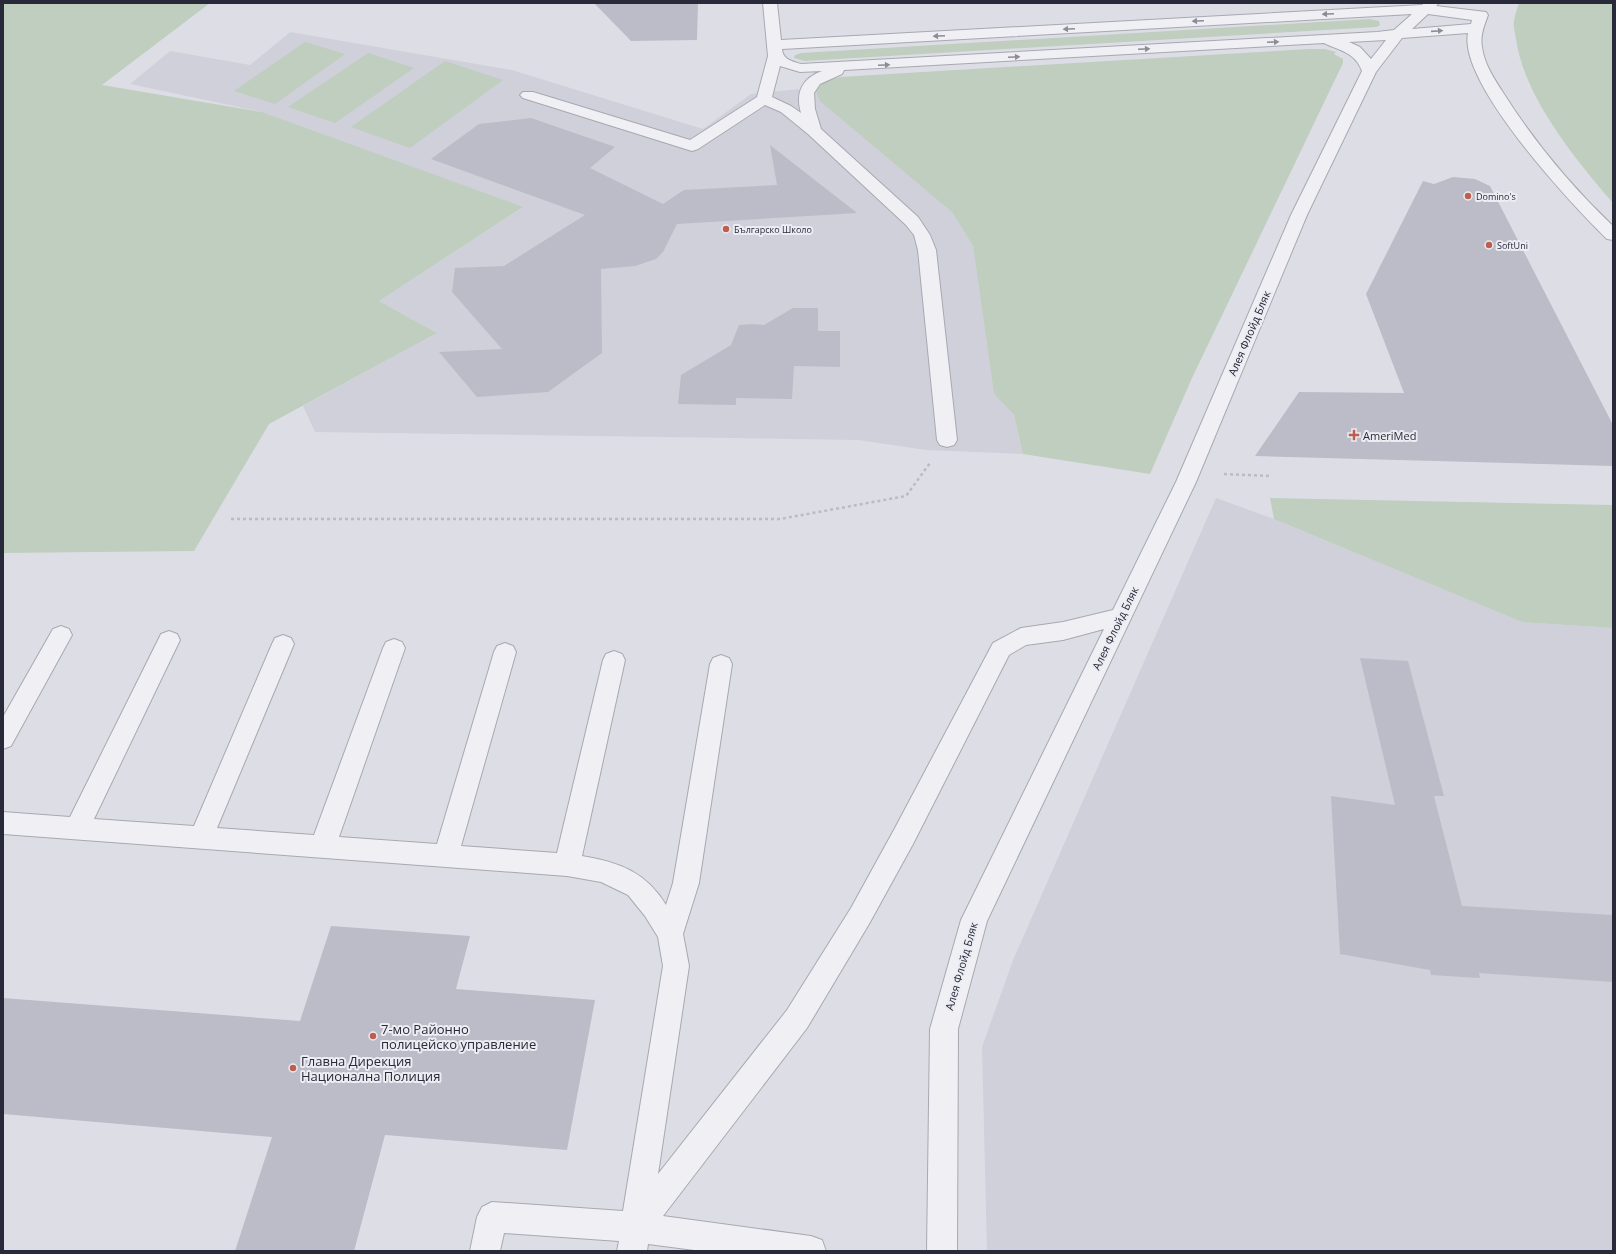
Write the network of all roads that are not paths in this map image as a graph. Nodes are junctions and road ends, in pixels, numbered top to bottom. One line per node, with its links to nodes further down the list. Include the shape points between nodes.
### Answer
1 (770, 3): 9 (street)
2 (1486, 3): 6 (street)
3 (1429, 6): 4 (street); 5 (street); 7 (street, Алея Флойд Бляк)
4 (1447, 7): 6 (street)
5 (1367, 12): 7 (street, via 1392,18 1397,25); 9 (street, one-way to 9)
6 (1479, 23): 7 (street, one-way to 6); 15 (street, via 1474,41 1476,53 1488,80 1514,124 1577,200)
7 (1398, 34): 8 (street); 11 (street, Алея Флойд Бляк)
8 (1317, 39): 10 (street, one-way to 8); 11 (street, via 1339,43 1353,49 1367,62)
9 (774, 51): 10 (street, via 781,62 790,66 815,69); 13 (street)
10 (860, 66): 14 (street, via 823,75 811,83 804,93)
11 (1369, 72): 17 (street, Алея Флойд Бляк, via 1299,215 1190,473)
12 (528, 95): 13 (street, via 692,146)
13 (764, 99): 14 (street, via 786,109)
14 (814, 131): 16 (street, via 912,221 922,235 927,250)
15 (1613, 235)
16 (946, 440)
17 (1120, 616): 33 (street, via 1062,631 1021,637 1001,649 860,916 797,1018); 36 (street, Алея Флойд Бляк, via 974,920 944,1029)
18 (61, 634): 25 (street)
19 (170, 640): 27 (street)
20 (283, 644): 28 (street)
21 (394, 648): 29 (street)
22 (506, 652): 30 (street)
23 (614, 660): 31 (street)
24 (721, 664): 32 (street, via 686,883)
25 (3, 739)
26 (3, 823): 27 (street)
27 (77, 828): 28 (street)
28 (201, 838): 29 (street)
29 (323, 846): 30 (street)
30 (446, 856): 31 (street)
31 (567, 865): 32 (street, via 605,871 637,887)
32 (670, 934): 33 (street, via 676,966)
33 (634, 1239): 34 (street, via 492,1217); 35 (street)
34 (485, 1251)
35 (811, 1251)
36 (942, 1251)

